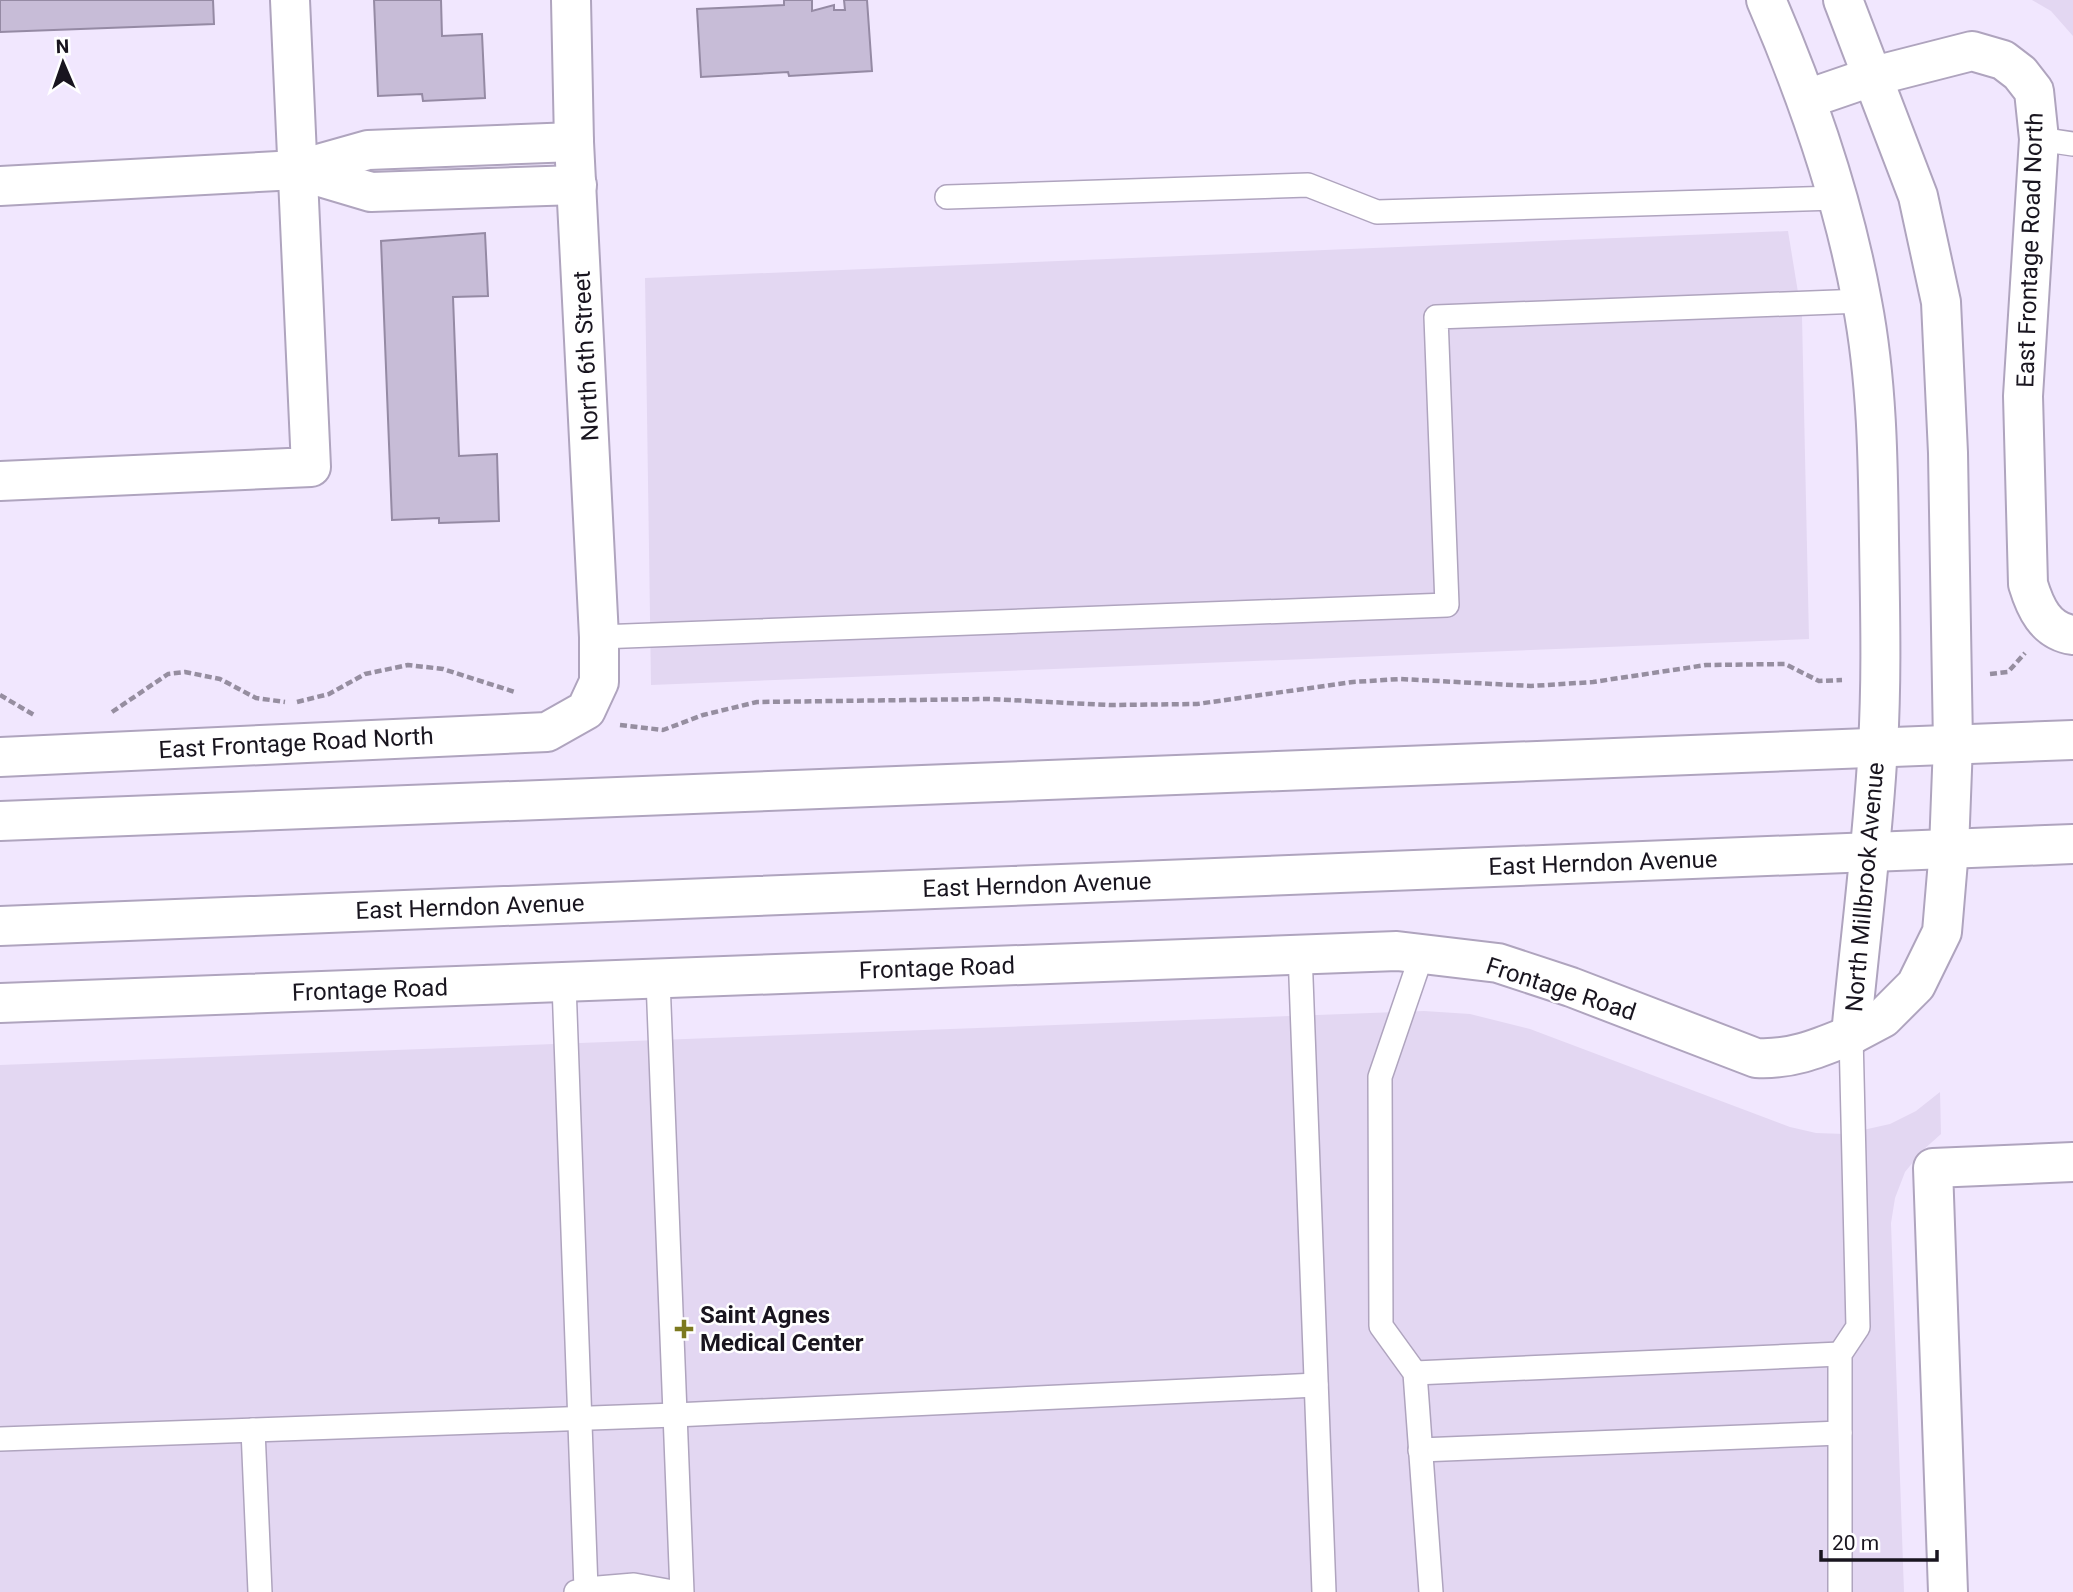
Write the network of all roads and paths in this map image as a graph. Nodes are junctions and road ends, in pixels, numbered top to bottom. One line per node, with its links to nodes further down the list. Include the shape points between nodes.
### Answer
1 (290, 0): 9 (street)
2 (571, 0): 7 (street, North 6th Street)
3 (1766, 0): 6 (street, North Millbrook Avenue)
4 (1843, 0): 5 (street, North Millbrook Avenue)
5 (1874, 76): 6 (street, East Frontage Road North); 8 (street, East Frontage Road North, via 1972,51 2003,60 2034,91); 25 (street, North Millbrook Avenue, via 1918,196 1941,302)
6 (1807, 99): 13 (street, North Millbrook Avenue)
7 (574, 142): 9 (street, via 368,150); 10 (street, North 6th Street)
8 (2056, 142): 16 (street, East Frontage Road North, via 2024,396 2028,584 2036,610 2049,624)
9 (297, 170): 10 (street, via 371,192); 11 (street); 15 (street, via 311,467)
10 (577, 185): 17 (street, North 6th Street)
11 (0, 186)
12 (947, 197): 13 (lane, via 1308,185 1377,212)
13 (1836, 198): 14 (street, North Millbrook Avenue)
14 (1862, 301): 17 (lane, via 1436,317 1447,605); 26 (street, North Millbrook Avenue, via 1878,448)
15 (0, 481)
16 (2073, 635)
17 (599, 637): 21 (street, North 6th Street, via 599,682)
18 (1819, 681): 21 (path, via 1785,664 1706,665 1531,686 1400,679 1353,682 1197,704 989,699 757,702 663,730 623,726)
19 (526, 694): 22 (path, via 443,669 408,665 365,674 329,694 292,703 256,698 220,679 185,673 168,674)
20 (0, 695): 23 (path)
21 (586, 710): 27 (street, East Frontage Road North, via 547,732)
22 (103, 718)
23 (46, 722)
24 (2073, 740): 25 (street)
25 (1953, 744): 26 (street); 30 (street, North Millbrook Avenue)
26 (1878, 748): 28 (street); 31 (street, North Millbrook Avenue)
27 (0, 757)
28 (0, 821)
29 (2073, 844): 30 (street, East Herndon Avenue)
30 (1949, 849): 31 (street, East Herndon Avenue); 38 (street, North Millbrook Avenue, via 1942,932 1931,961 1883,1018)
31 (1868, 852): 32 (street, East Herndon Avenue); 38 (street, North Millbrook Avenue)
32 (0, 926)
33 (1300, 952): 34 (street, Frontage Road); 35 (street, Frontage Road); 42 (lane)
34 (1422, 954): 38 (street, Frontage Road, via 1498,963 1756,1058 1808,1053); 41 (lane, via 1380,1077 1381,1326)
35 (658, 980): 36 (street, Frontage Road); 43 (lane)
36 (565, 984): 37 (street, Frontage Road); 44 (lane)
37 (0, 1003)
38 (1851, 1035): 40 (lane, via 1858,1327)
39 (2073, 1162): 56 (street, via 1933,1168)
40 (1840, 1354): 41 (lane); 46 (lane)
41 (1415, 1373): 48 (lane)
42 (1316, 1385): 43 (lane); 53 (lane)
43 (675, 1415): 44 (lane); 52 (lane)
44 (578, 1418): 45 (lane); 49 (lane)
45 (253, 1430): 47 (lane); 50 (lane)
46 (1840, 1433): 48 (lane); 55 (lane)
47 (0, 1439)
48 (1420, 1450): 54 (lane)
49 (581, 1590): 51 (lane, via 634,1585)
50 (260, 1592)
51 (673, 1592)
52 (682, 1592)
53 (1324, 1592)
54 (1431, 1592)
55 (1840, 1592)
56 (1948, 1592)

